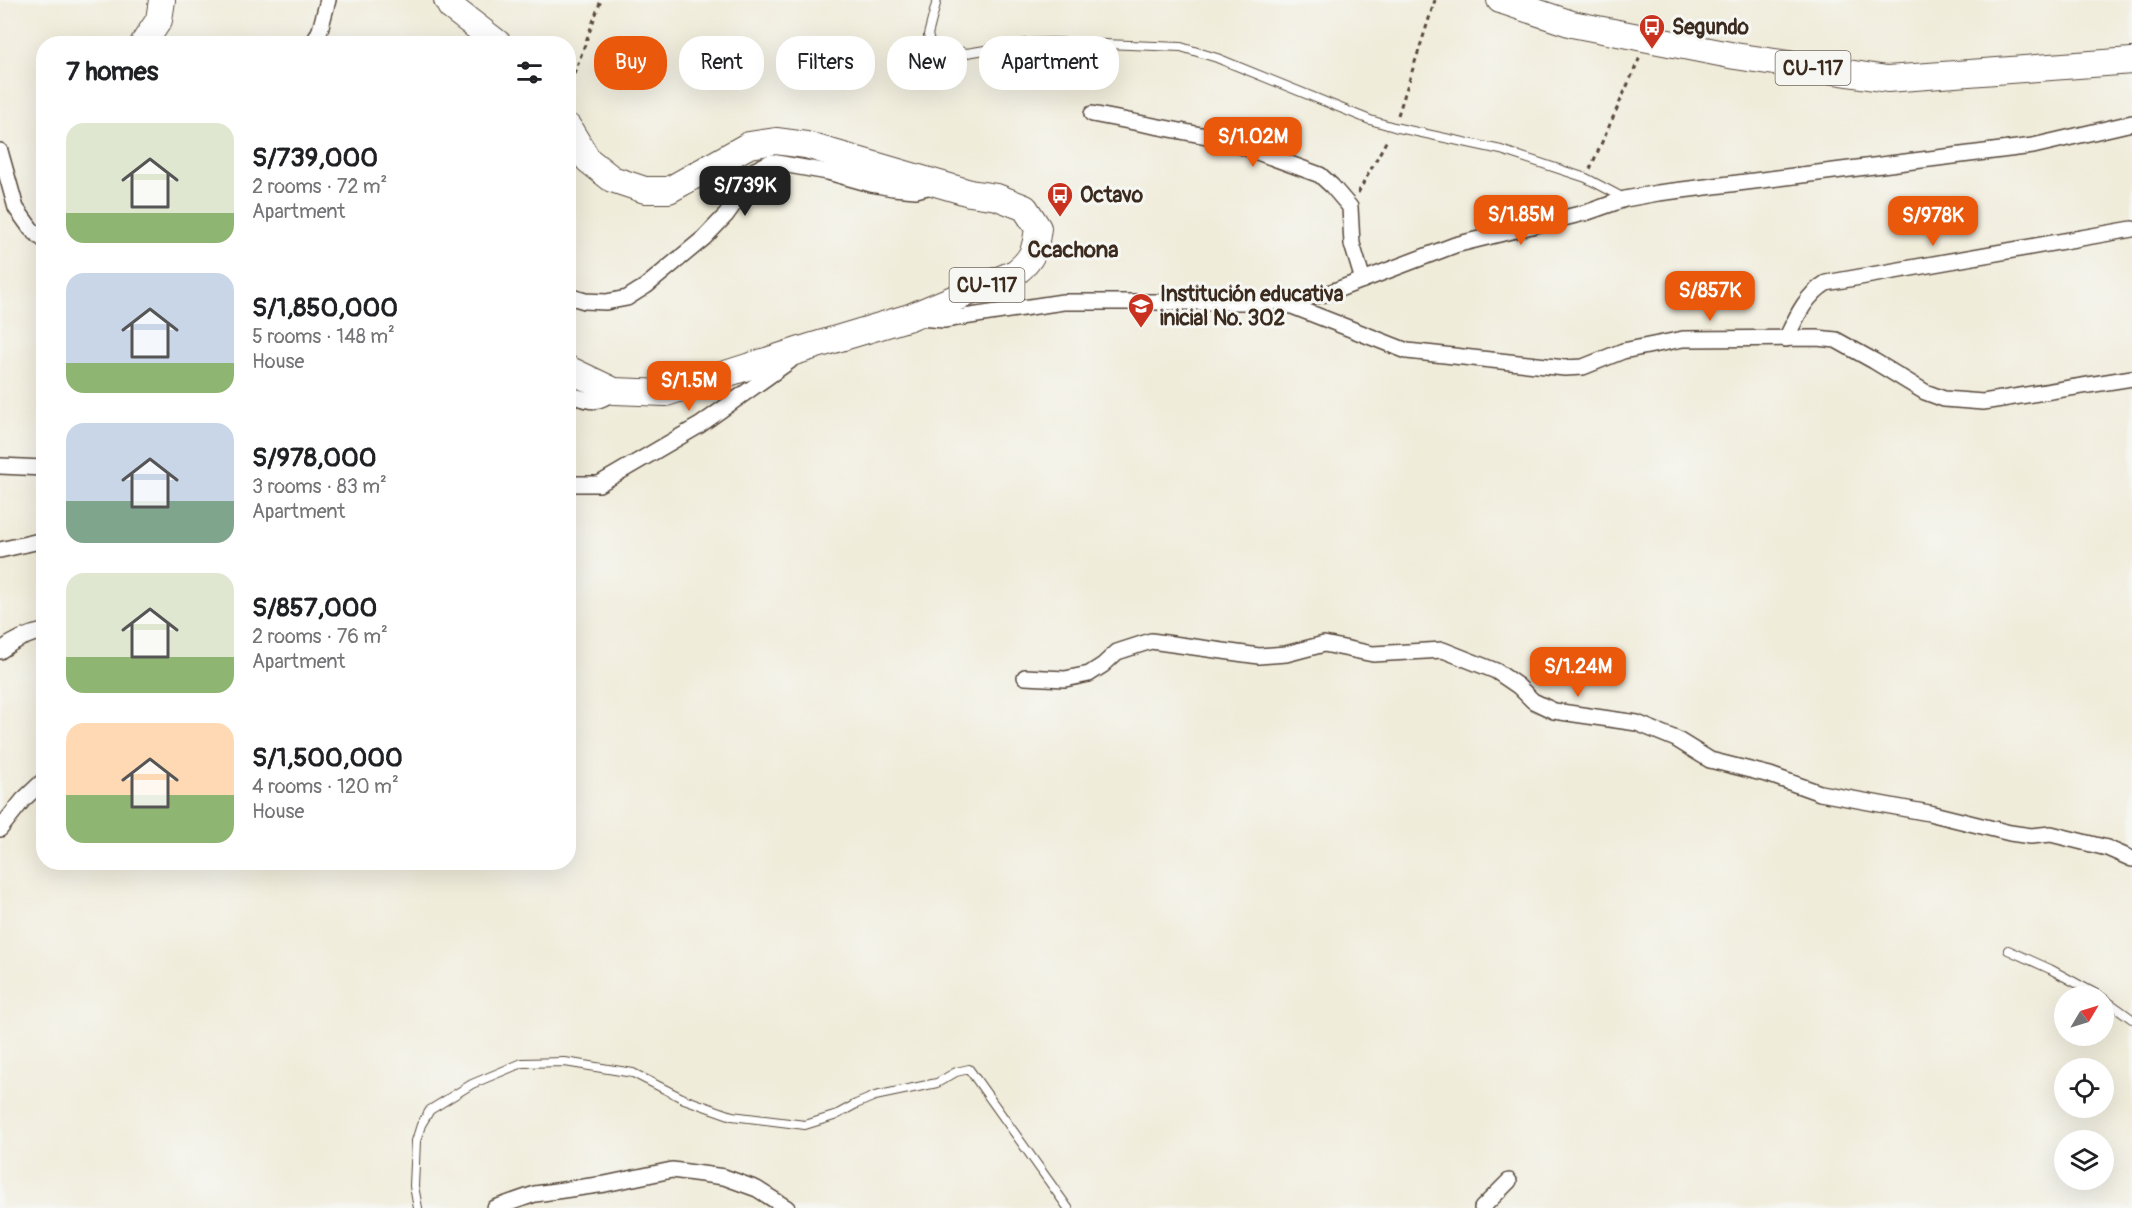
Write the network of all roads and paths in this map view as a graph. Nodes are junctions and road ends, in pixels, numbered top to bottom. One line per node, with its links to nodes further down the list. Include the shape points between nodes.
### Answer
1 (162, 0): 8 (main road, via 159,20)
2 (328, 0): 9 (street)
3 (447, 0): 10 (main road)
4 (601, 0): 13 (path)
5 (937, 0): 16 (lane, via 928,35 938,47 967,53 1052,42 1181,47)
6 (1435, 0): 16 (path)
7 (1500, 0): 11 (main road, CU-117, via 1572,24)
8 (148, 36)
9 (317, 36)
10 (489, 36)
11 (1648, 39): 12 (main road, CU-117, via 1887,79); 19 (path)
12 (2132, 61)
13 (576, 69)
14 (1092, 114): 22 (street, via 1233,143 1320,175)
15 (2132, 123): 21 (street, via 2033,146)
16 (1394, 127): 19 (lane, via 1501,150); 22 (path)
17 (576, 140): 20 (main road, CU-117, via 588,160 612,179 645,190 669,190 749,145 776,141 806,145)
18 (0, 151): 24 (street, via 16,208)
19 (1586, 178): 21 (lane)
20 (936, 184): 26 (street, via 916,190 893,188 771,162 755,170 726,215 704,238 646,286 627,298 606,302); 28 (main road, CU-117, via 997,197 1024,208 1038,228 1036,249 1028,263 1015,273)
21 (1625, 199): 25 (street, via 1455,245)
22 (1350, 207): 25 (street, via 1352,244)
23 (2132, 229): 29 (street, via 1826,283 1807,299)
24 (36, 233)
25 (1363, 280): 27 (street, via 1326,294)
26 (576, 298)
27 (1282, 302): 28 (street, via 1063,302 944,320); 29 (street, via 1407,351 1564,368 1582,367 1623,351 1683,339)
28 (910, 317): 30 (main road, CU-117)
29 (1786, 339): 32 (street, via 1836,340 1924,392 1944,399 1983,402)
30 (810, 347): 33 (main road, CU-117, via 666,393); 37 (street, via 700,425 599,484)
31 (576, 373): 33 (main road, CU-117)
32 (2132, 378)
33 (614, 391): 34 (street, via 593,402)
34 (576, 397)
35 (0, 466): 36 (street)
36 (36, 468)
37 (576, 484)
38 (36, 542): 39 (street)
39 (0, 550)
40 (36, 632): 41 (street)
41 (0, 651)
42 (1025, 677): 45 (street, via 1065,679 1089,674 1117,652 1151,641 1259,656 1324,644 1373,654 1443,650 1496,671 1554,711 1637,723 1676,739 1710,760 1820,793 2010,833 2051,834 2107,848)
43 (36, 788): 44 (street)
44 (0, 829)
45 (2132, 859)
46 (2008, 950): 47 (lane)
47 (2082, 986)
48 (2114, 1005): 49 (lane)
49 (2132, 1018)
50 (1509, 1181): 55 (street)
51 (418, 1208): 54 (lane, via 414,1186 416,1141 430,1110 472,1084 522,1063 566,1062 633,1073 684,1099 732,1116 805,1125 875,1096 937,1083 969,1069)
52 (495, 1208): 53 (street, via 535,1194 672,1170 723,1177 757,1189)
53 (787, 1208)
54 (1068, 1208)
55 (1482, 1208)

